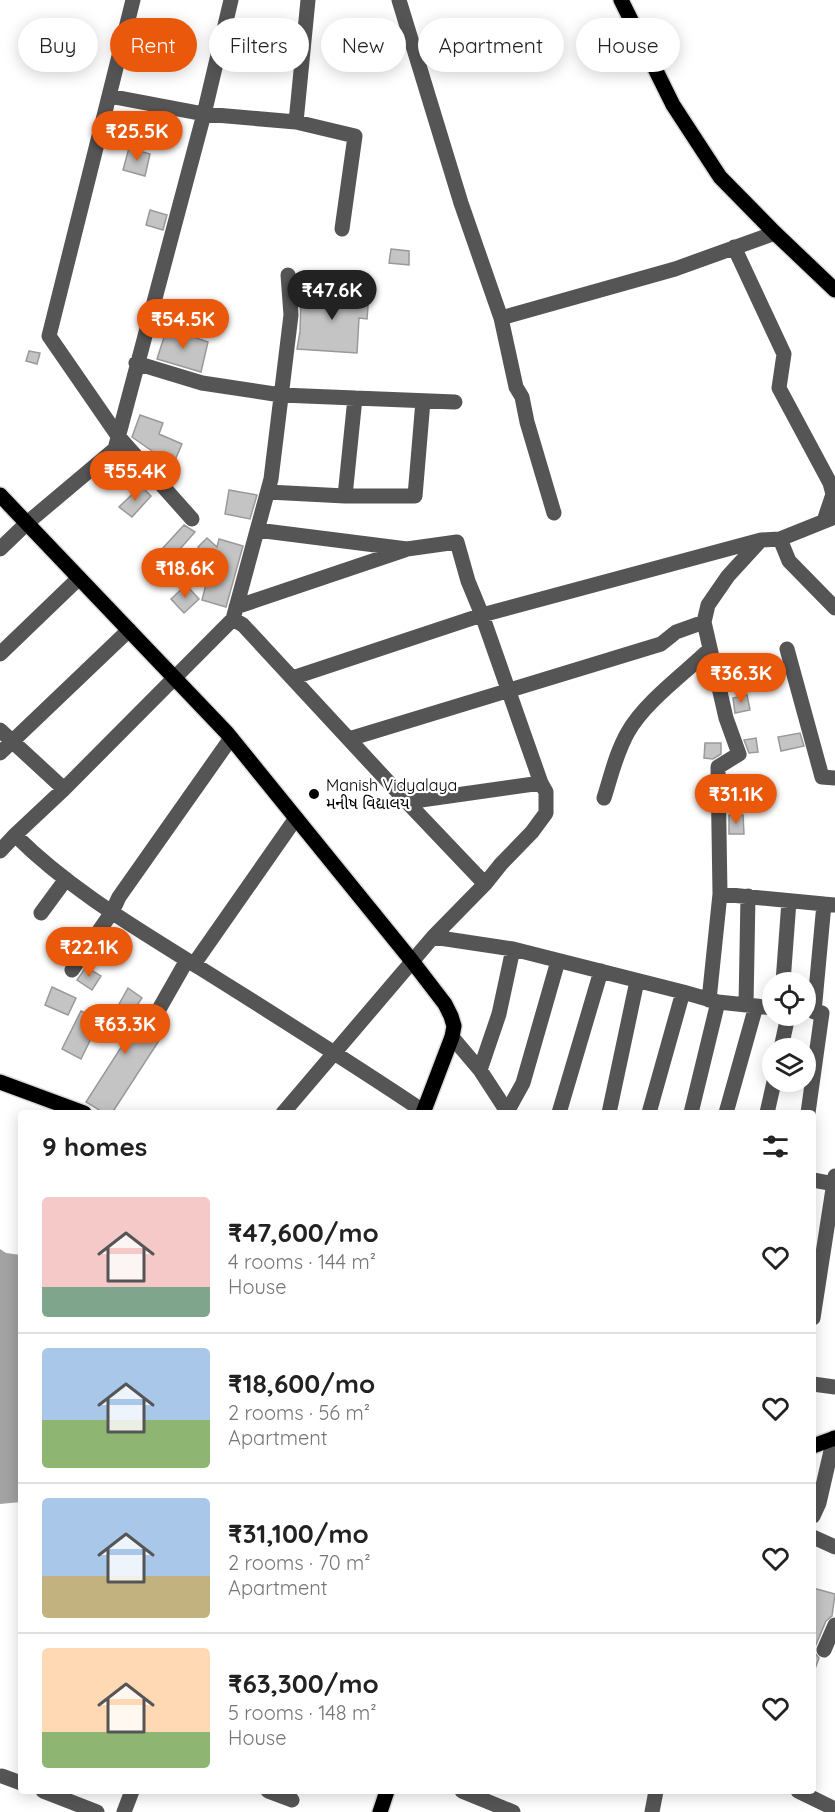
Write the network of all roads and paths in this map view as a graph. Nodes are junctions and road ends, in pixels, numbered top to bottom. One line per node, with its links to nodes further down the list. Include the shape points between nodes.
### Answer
1 (133, 0): 6 (street)
2 (231, 0): 7 (street)
3 (308, 0): 8 (street)
4 (399, 0): 14 (street)
5 (621, 0): 10 (main road, via 673,105 720,177)
6 (109, 96): 7 (street); 20 (street, via 49,336)
7 (204, 114): 8 (street); 15 (street)
8 (296, 122): 9 (street, via 355,136)
9 (342, 229)
10 (775, 233): 11 (street); 13 (main road)
11 (734, 247): 14 (street, via 675,269); 26 (street, via 784,354 779,388 830,483 833,494)
12 (288, 275): 16 (street, via 291,315)
13 (835, 290)
14 (501, 318): 24 (street, via 516,387)
15 (136, 363): 16 (street, via 202,383); 20 (street)
16 (281, 395): 17 (street); 21 (street)
17 (355, 398): 18 (street); 23 (street)
18 (423, 401): 19 (street); 23 (street, via 415,496)
19 (454, 402)
20 (118, 436): 25 (street); 27 (street, via 115,449)
21 (268, 492): 23 (street); 28 (street)
22 (0, 495): 27 (main road)
23 (345, 496)
24 (554, 513)
25 (192, 519)
26 (829, 519): 29 (street)
27 (27, 523): 31 (street); 33 (main road)
28 (257, 530): 32 (street); 35 (street)
29 (780, 539): 30 (street); 34 (street, via 789,561)
30 (761, 540): 36 (street); 37 (street, via 728,576 708,605)
31 (0, 549)
32 (407, 549): 35 (street); 36 (street, via 456,542)
33 (79, 578): 38 (main road); 41 (street)
34 (835, 608)
35 (235, 613): 42 (street); 43 (street)
36 (482, 615): 43 (street); 44 (street)
37 (704, 622): 39 (street); 44 (street, via 676,632 661,644)
38 (129, 630): 42 (main road); 48 (street)
39 (710, 649): 53 (street, via 655,699 628,731); 60 (street, via 739,754 718,766)
40 (787, 650): 50 (street, via 822,777)
41 (0, 654)
42 (174, 677): 46 (main road); 52 (street)
43 (292, 678): 47 (street)
44 (509, 691): 47 (street); 51 (street)
45 (0, 730): 48 (street)
46 (231, 738): 55 (main road); 64 (street)
47 (349, 739): 54 (street)
48 (12, 742): 49 (street); 52 (street)
49 (0, 753)
50 (835, 778)
51 (541, 783): 54 (street); 59 (street, via 546,792 546,813)
52 (64, 789): 56 (street)
53 (604, 798)
54 (407, 802): 59 (street)
55 (296, 818): 68 (main road); 70 (street)
56 (15, 835): 57 (street); 58 (street)
57 (0, 852)
58 (66, 879): 64 (street); 65 (street)
59 (485, 884): 66 (street)
60 (720, 894): 61 (street); 76 (street)
61 (748, 896): 62 (street); 77 (street)
62 (789, 901): 63 (street); 73 (street)
63 (829, 905): 79 (street)
64 (112, 912): 70 (street); 71 (street)
65 (40, 913)
66 (433, 936): 67 (street); 68 (street)
67 (513, 949): 69 (street); 83 (street, via 499,1014)
68 (412, 961): 81 (main road, via 451,1016); 82 (street)
69 (558, 961): 72 (street); 91 (street, via 523,1083)
70 (191, 962): 80 (street); 82 (street)
71 (72, 970)
72 (600, 971): 74 (street); 92 (street)
73 (784, 972)
74 (637, 981): 75 (street); 93 (street)
75 (683, 992): 76 (street); 94 (street)
76 (714, 1001): 77 (street); 95 (street)
77 (751, 1006): 78 (street); 96 (street)
78 (762, 1007)
79 (819, 1013): 98 (street)
80 (154, 1018)
81 (452, 1037): 83 (street); 89 (main road)
82 (334, 1052): 87 (street); 88 (street)
83 (480, 1070): 90 (street)
84 (0, 1082): 86 (main road)
85 (772, 1092): 97 (street)
86 (76, 1110)
87 (286, 1110)
88 (420, 1110)
89 (424, 1110)
90 (506, 1110)
91 (510, 1110)
92 (560, 1110)
93 (610, 1110)
94 (650, 1110)
95 (692, 1110)
96 (727, 1110)
97 (768, 1110)
98 (808, 1110)
99 (816, 1180): 100 (street)
100 (835, 1181): 101 (street)
101 (816, 1299)
102 (816, 1385): 103 (street)
103 (835, 1388)
104 (835, 1438): 105 (main road); 106 (street)
105 (816, 1445)
106 (816, 1510)
107 (816, 1538): 108 (street)
108 (835, 1546)
109 (835, 1625): 110 (street)
110 (824, 1650)
111 (2, 1776): 112 (street)
112 (18, 1782)
113 (51, 1794): 122 (street)
114 (131, 1794): 123 (street)
115 (275, 1794): 120 (street)
116 (386, 1794): 124 (main road)
117 (469, 1794): 125 (street)
118 (655, 1794): 126 (street)
119 (804, 1794): 121 (street)
120 (291, 1801)
121 (835, 1809)
122 (97, 1812)
123 (124, 1812)
124 (380, 1812)
125 (513, 1812)
126 (652, 1812)

